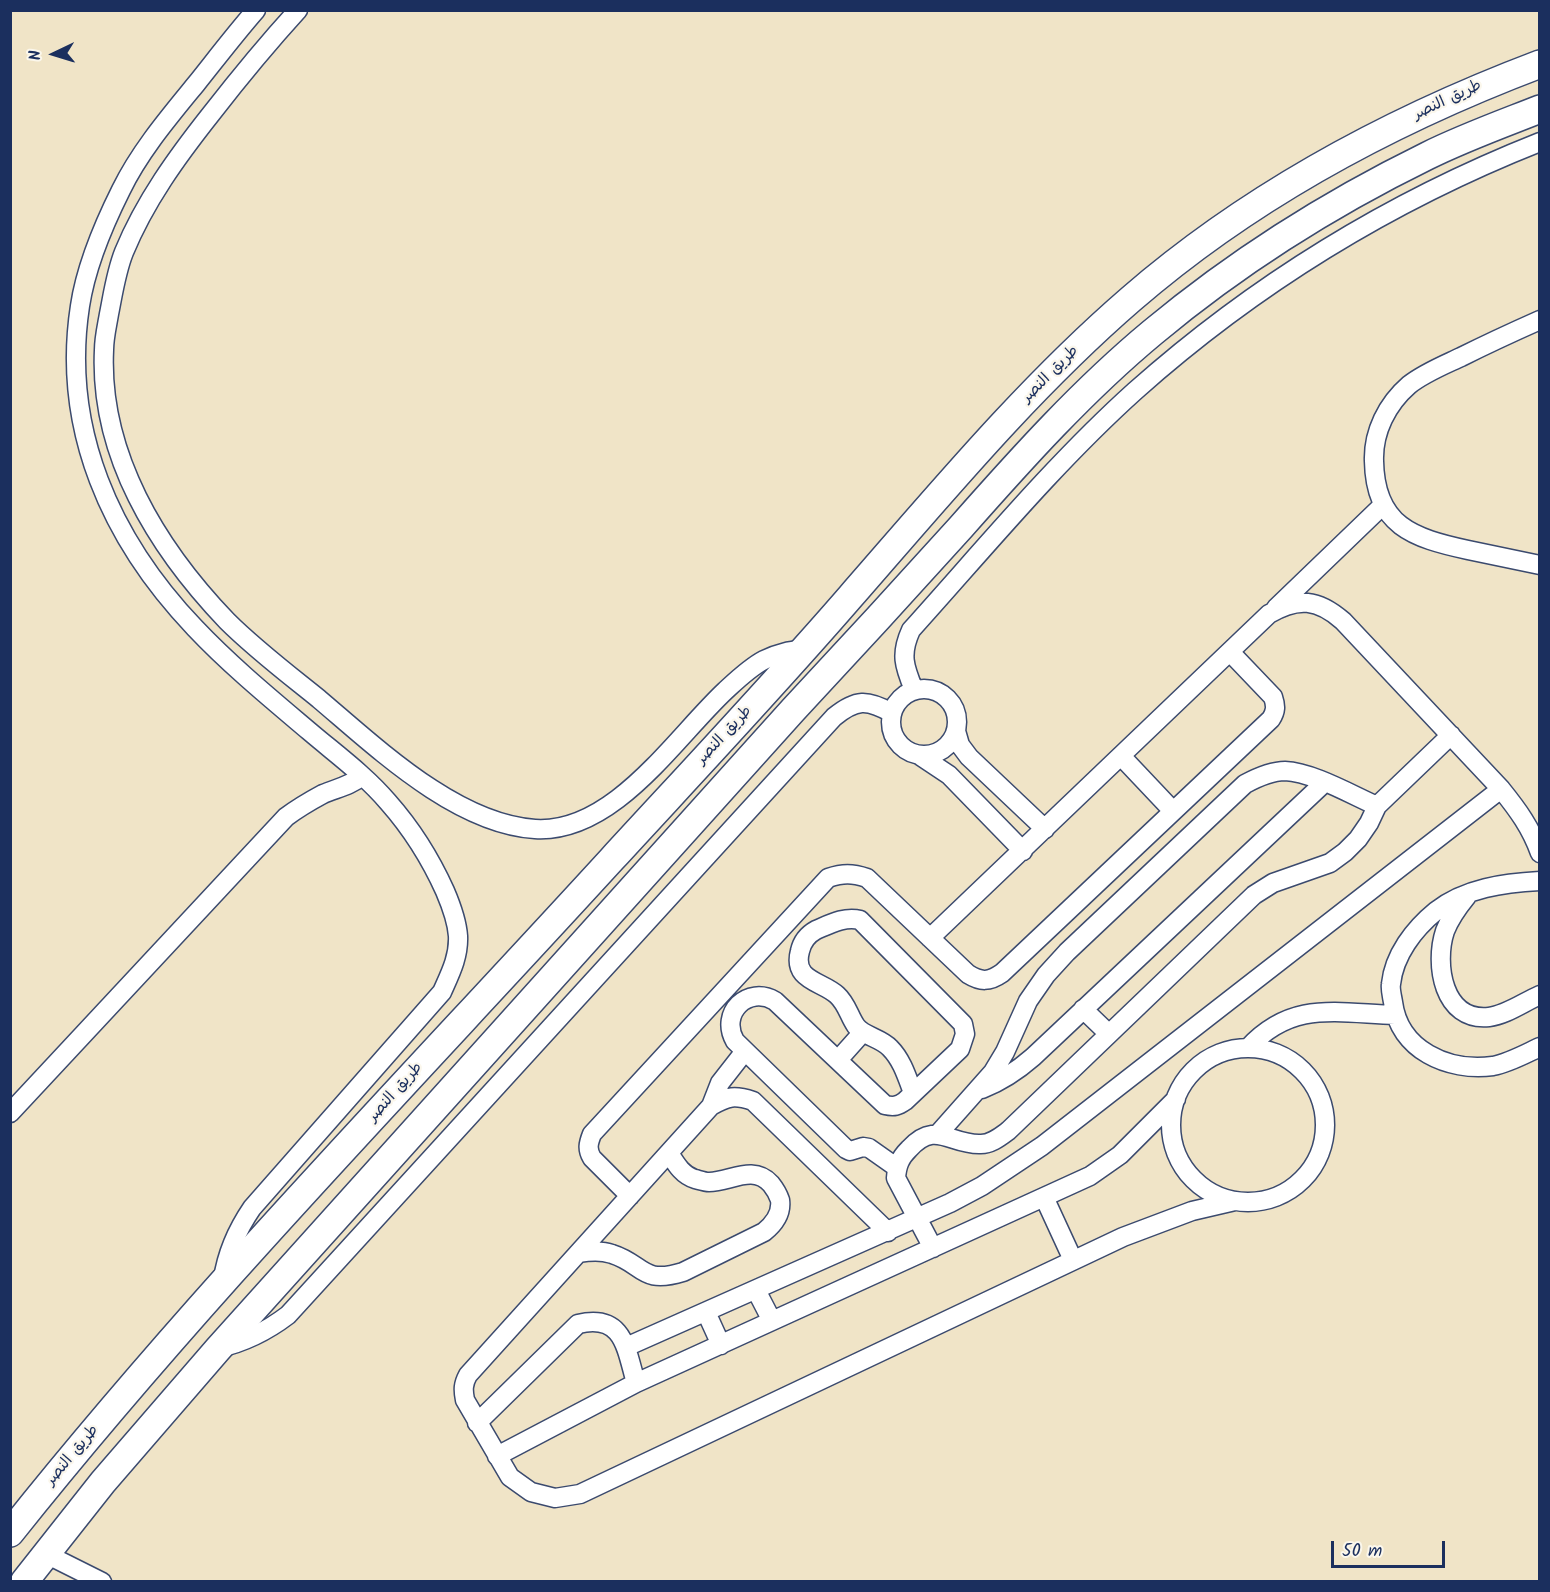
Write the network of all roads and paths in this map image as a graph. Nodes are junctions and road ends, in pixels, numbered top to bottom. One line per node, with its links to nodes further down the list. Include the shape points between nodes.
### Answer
1 (256, 10): 17 (street, via 168,118 122,187 92,262 81,304 76,386 96,477 142,562 194,627 230,663)
2 (298, 10): 14 (street, via 188,143 141,215 122,255 113,291 104,348 105,401 117,450 147,517 200,592 261,652)
3 (1539, 63): 10 (highway, طريق النصر, via 1413,117 1291,181 1217,231 1132,298 988,437)
4 (1539, 109): 62 (highway, طريق النصر, via 1429,154 1310,218 1234,269 1109,372 1020,461)
5 (1539, 142): 12 (street, via 1434,188 1354,231 1277,279 1204,333 1135,392 1070,455 911,630 903,659)
6 (1539, 320): 7 (street, via 1432,370 1391,404 1378,428 1374,455 1374,481)
7 (1383, 505): 8 (street, via 1396,523 1414,536); 9 (street)
8 (1539, 565)
9 (1269, 614): 11 (street); 16 (street, via 1300,602 1331,610)
10 (805, 649): 14 (street, via 778,654 753,666 640,779 604,810 571,825 531,828 472,812 419,780); 56 (highway, طريق النصر)
11 (1230, 652): 19 (street); 24 (street, via 1273,697 1275,713)
12 (914, 690): 13 (street, via 896,703); 15 (street, via 926,689 947,698 957,719)
13 (892, 713): 18 (street, via 890,724 899,745); 62 (street, via 862,702 834,717 288,1315 255,1337)
14 (352, 727): 17 (street)
15 (956, 731): 18 (street, via 942,750); 25 (street, via 969,757)
16 (1451, 735): 22 (street); 23 (street)
17 (332, 750): 20 (street)
18 (919, 755): 26 (street, via 949,776)
19 (1121, 756): 24 (street); 25 (street)
20 (362, 776): 44 (street, via 286,817); 56 (street, via 401,818 437,873 458,935 455,963 442,992 252,1208 229,1252)
21 (1324, 783): 23 (street); 32 (street); 40 (street, via 1305,774 1284,771 1264,774 1245,783 1046,975 1028,1001 999,1062)
22 (1501, 789): 27 (street, via 1533,832); 51 (street, via 1042,1146 982,1186)
23 (1377, 806): 35 (street, via 1369,823 1345,852 1330,863 1254,895)
24 (1173, 811): 30 (street, via 992,980 979,980 968,974)
25 (1045, 829): 26 (street)
26 (1023, 851): 30 (street)
27 (1539, 853)
28 (1539, 881): 29 (street, via 1506,883)
29 (1470, 893): 31 (street, via 1455,910 1445,931 1442,977 1449,998 1474,1017 1490,1017); 33 (street, via 1437,910 1415,930 1399,955 1391,984)
30 (930, 938): 48 (street, via 867,878 841,873 828,878 592,1134 588,1142 592,1158)
31 (1539, 995)
32 (1083, 1009): 35 (street); 40 (street, via 1016,1071)
33 (1395, 1015): 36 (street, via 1404,1035 1445,1062 1469,1067 1494,1065); 37 (street, via 1300,1014 1272,1026)
34 (863, 1032): 39 (street); 41 (street, via 891,1048); 41 (street, via 836,994 804,975 798,955 806,938 851,918 867,926 963,1024 965,1034 960,1048)
35 (1109, 1034): 45 (street, via 996,1140 981,1145)
36 (1539, 1047)
37 (1248, 1048): 42 (street, via 1222,1052 1198,1066); 50 (street, via 1274,1052 1298,1066 1320,1099 1324,1132 1315,1164 1298,1184 1262,1201)
38 (745, 1051): 39 (street, via 729,1025 747,999 756,995 776,1001); 43 (street, via 720,1083); 47 (street, via 846,1149 869,1148)
39 (838, 1060): 41 (street, via 885,1105 899,1105)
40 (978, 1090): 45 (street)
41 (913, 1093)
42 (1176, 1099): 49 (street, via 1120,1155 1089,1176); 50 (street, via 1172,1139 1182,1164 1204,1188)
43 (711, 1106): 46 (street); 52 (street, via 724,1098 739,1096 753,1101)
44 (10, 1113)
45 (938, 1134): 47 (street, via 916,1141)
46 (669, 1153): 48 (street); 54 (street, via 678,1168 692,1178 709,1182 746,1174 768,1181 780,1202 773,1224 764,1232 669,1276 641,1272 614,1254)
47 (896, 1167): 51 (street, via 900,1189)
48 (630, 1196): 54 (street)
49 (1044, 1197): 53 (street); 55 (street)
50 (1235, 1201): 55 (street, via 1155,1223)
51 (916, 1219): 52 (street); 53 (street)
52 (888, 1232): 57 (street)
53 (933, 1248): 59 (street)
54 (579, 1253): 64 (street, via 468,1375 463,1392)
55 (1074, 1260): 65 (street, via 580,1494 555,1498 531,1492 510,1477)
56 (223, 1284): 66 (highway, طريق النصر, via 74,1453)
57 (756, 1290): 58 (street); 59 (street)
58 (705, 1312): 60 (street); 61 (street)
59 (772, 1322): 60 (street)
60 (721, 1345): 63 (street)
61 (626, 1347): 63 (street); 64 (street, via 608,1323 593,1320 578,1324)
62 (218, 1349): 67 (highway, طريق النصر)
63 (636, 1383): 65 (street)
64 (477, 1423): 65 (street)
65 (497, 1456)
66 (10, 1533)
67 (46, 1554): 68 (highway, طريق النصر); 69 (street)
68 (24, 1581)
69 (102, 1581)

